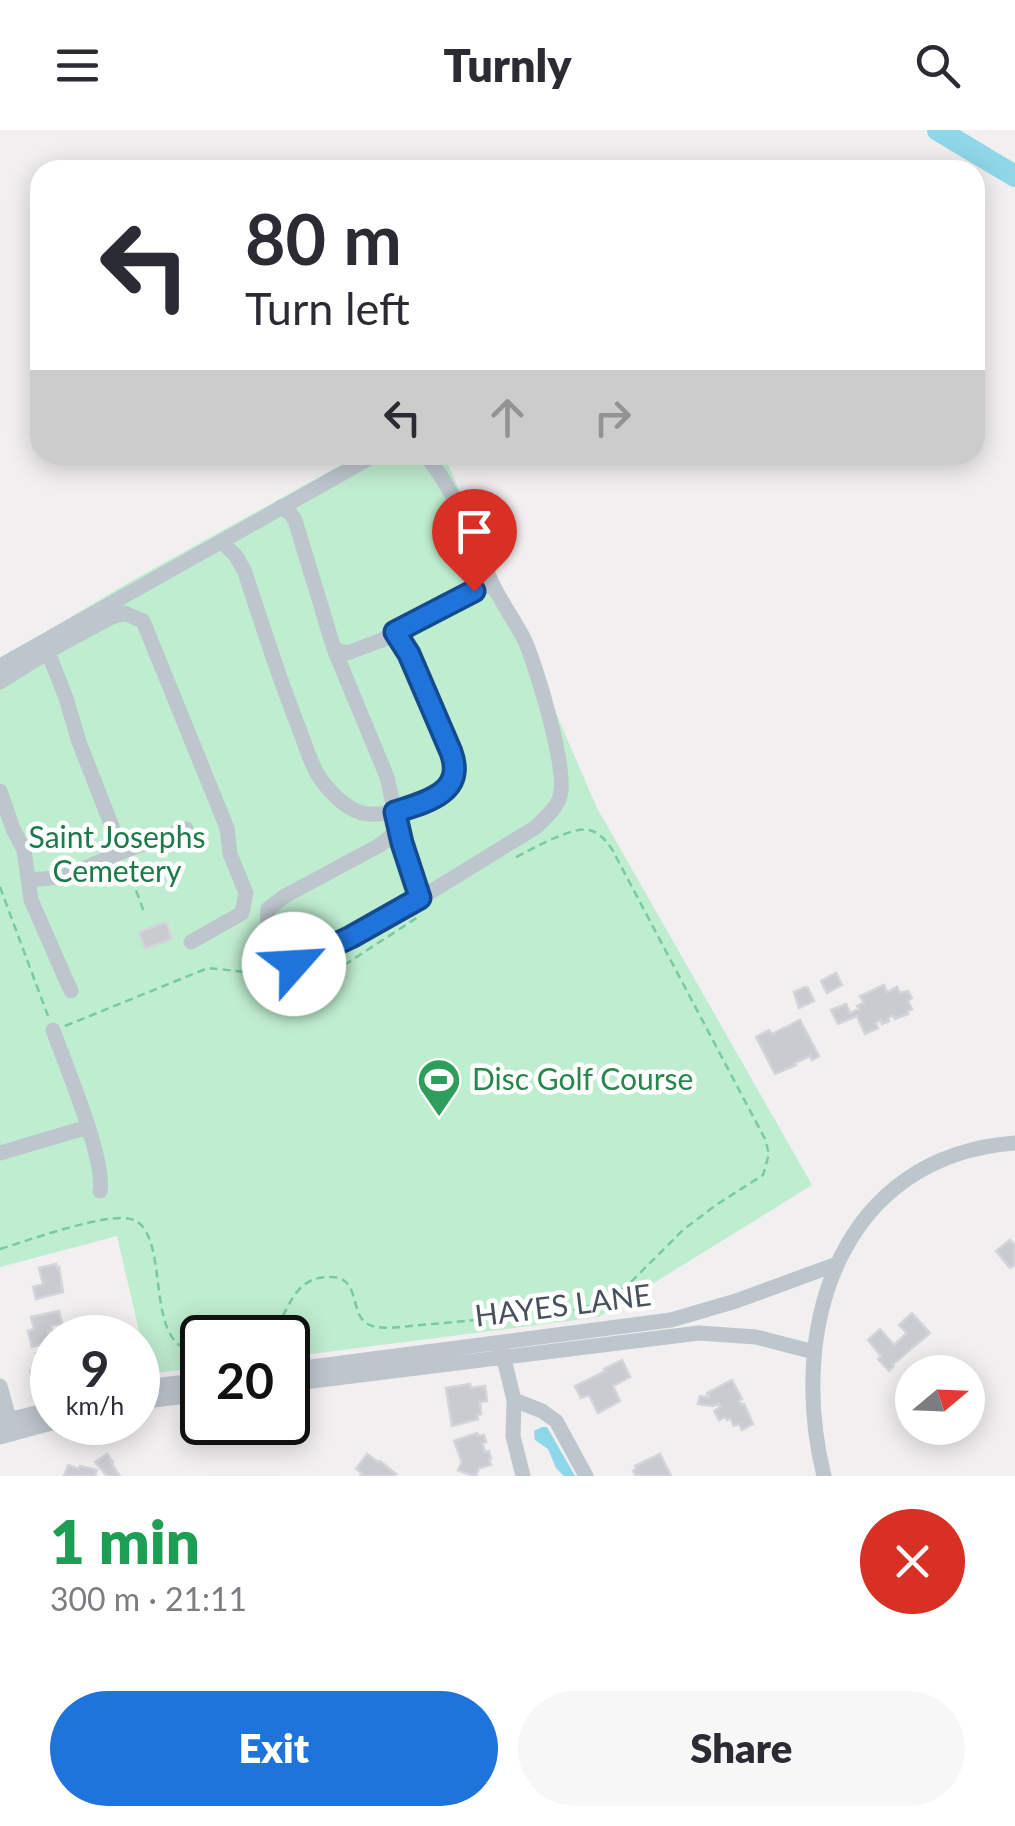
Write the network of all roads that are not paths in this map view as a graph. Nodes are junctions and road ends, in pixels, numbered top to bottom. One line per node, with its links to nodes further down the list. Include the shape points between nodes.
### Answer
1 (358, 465): 3 (street)
2 (431, 465): 5 (street)
3 (281, 507): 4 (street); 7 (street, via 295,520)
4 (222, 542): 9 (street); 12 (street, via 242,566 323,783 358,812)
5 (492, 583): 6 (street); 17 (street, via 529,652 557,746 561,794 536,826)
6 (395, 632): 7 (street, via 347,653); 12 (street, via 456,769 446,790)
7 (334, 648): 12 (street)
8 (48, 652): 10 (street); 15 (street); 18 (street, via 120,614 144,624 227,828 246,894 242,913)
9 (0, 666)
10 (0, 682)
11 (0, 790): 16 (street)
12 (395, 812): 14 (street)
13 (186, 829): 15 (street)
14 (398, 830): 17 (street); 17 (street, via 277,901 267,920 290,965)
15 (122, 852): 16 (street, via 56,879)
16 (29, 879): 19 (street, via 31,900)
17 (421, 906)
18 (191, 942)
19 (71, 990)
20 (53, 1030): 21 (street)
21 (88, 1126): 23 (street); 24 (street)
22 (1015, 1144): 25 (street, via 958,1153 905,1180 864,1219)
23 (0, 1154)
24 (100, 1191)
25 (837, 1264): 26 (street, HAYES LANE, via 686,1316); 27 (street)
26 (502, 1351): 27 (street, HAYES LANE, via 699,1334); 28 (street, HAYES LANE); 29 (street, HAYES LANE); 31 (street)
27 (814, 1352): 36 (street, via 813,1410)
28 (310, 1368)
29 (310, 1381)
30 (0, 1386): 33 (street)
31 (514, 1400): 34 (street, via 514,1447); 35 (street, via 556,1421)
32 (30, 1418): 33 (street)
33 (6, 1428)
34 (523, 1476)
35 (586, 1476)
36 (824, 1476)

